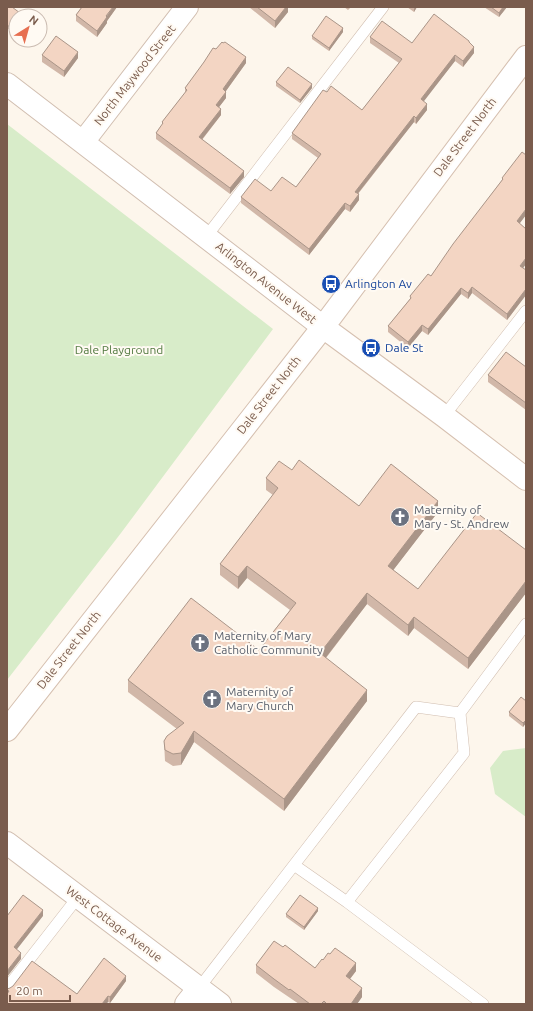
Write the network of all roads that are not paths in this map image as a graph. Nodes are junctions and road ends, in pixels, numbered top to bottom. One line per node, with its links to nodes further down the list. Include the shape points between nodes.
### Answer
1 (187, 7): 5 (street, North Maywood Street)
2 (383, 7): 6 (lane)
3 (526, 57): 8 (street, Dale Street North)
4 (7, 84): 5 (street, Arlington Avenue West)
5 (83, 142): 6 (street, Arlington Avenue West)
6 (206, 237): 8 (street, Arlington Avenue West)
7 (526, 311): 9 (lane)
8 (323, 327): 9 (street, Arlington Avenue West); 13 (street, Dale Street North)
9 (444, 416): 10 (street, Arlington Avenue West)
10 (526, 479)
11 (526, 624): 12 (lane)
12 (460, 713): 15 (lane, via 416,707); 17 (lane, via 464,753)
13 (7, 730)
14 (7, 844): 16 (street, West Cottage Avenue)
15 (294, 865): 17 (lane); 19 (lane)
16 (78, 897): 18 (lane); 19 (street, West Cottage Avenue)
17 (347, 902): 21 (lane)
18 (7, 988)
19 (192, 996): 20 (street, West Cottage Avenue)
20 (220, 1004)
21 (483, 1004)

